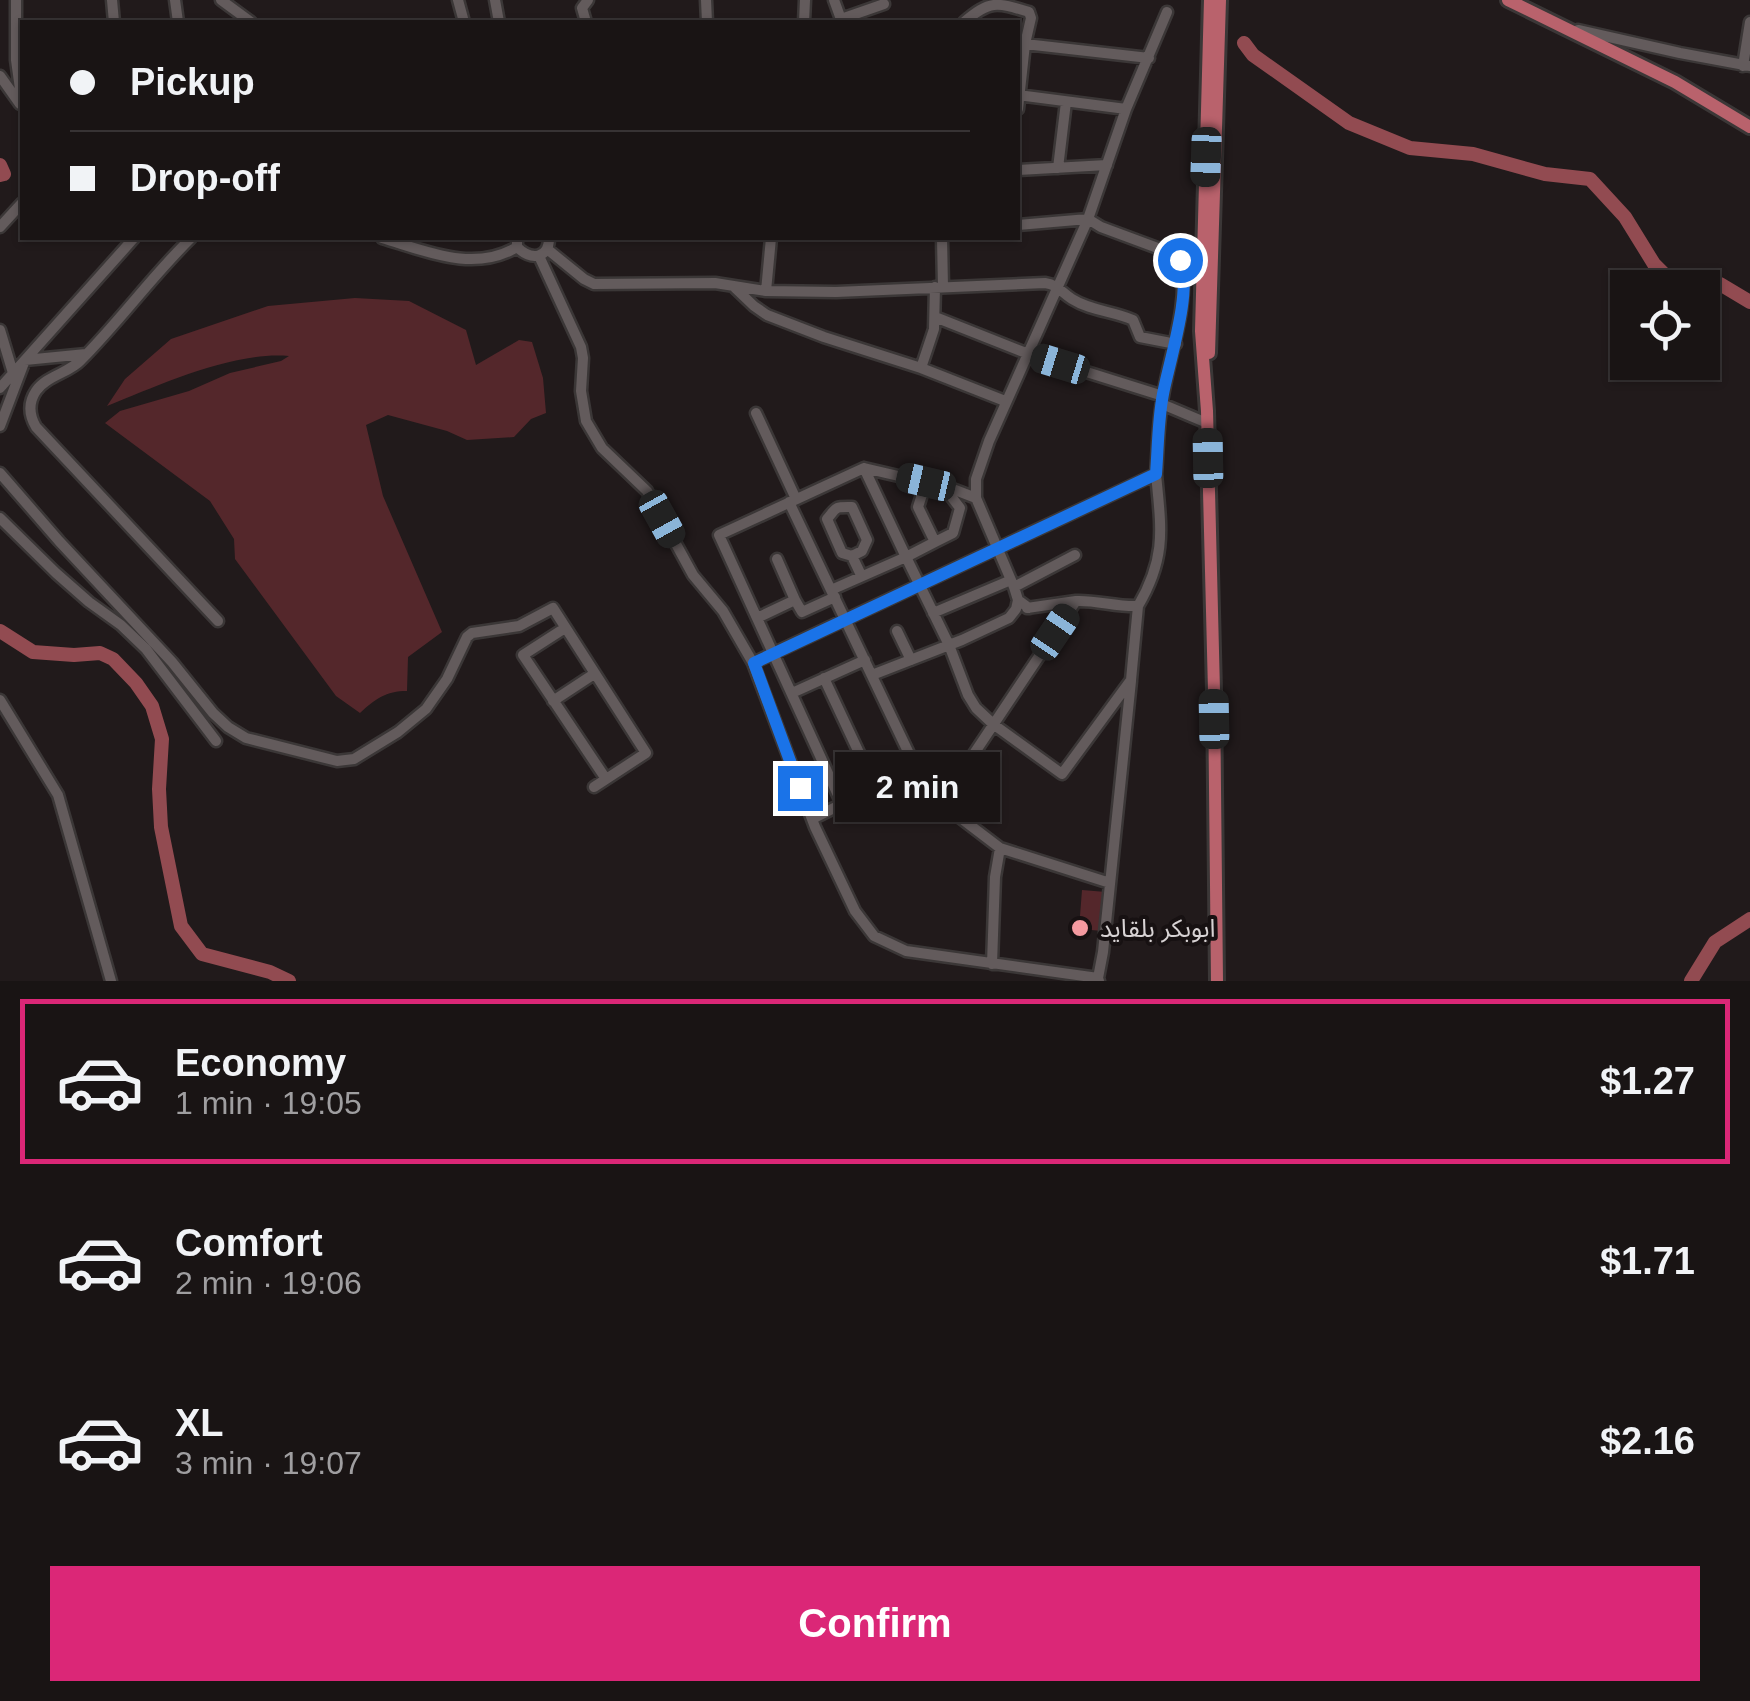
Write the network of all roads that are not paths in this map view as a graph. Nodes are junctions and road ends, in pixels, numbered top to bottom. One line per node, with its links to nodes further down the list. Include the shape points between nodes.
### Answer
1 (16, 0): 15 (street)
2 (221, 0): 8 (street)
3 (1210, 0): 54 (main road, via 1201,332)
4 (1220, 0): 54 (main road)
5 (1508, 0): 12 (main road)
6 (884, 4): 9 (street)
7 (1167, 12): 14 (street)
8 (248, 20)
9 (844, 20)
10 (966, 20): 13 (street, via 990,3 1029,12)
11 (1750, 22): 16 (street)
12 (1562, 27): 16 (street); 23 (main road)
13 (1025, 44): 14 (street); 18 (street)
14 (1148, 58): 22 (street)
15 (20, 61)
16 (1747, 66)
17 (0, 76): 21 (street)
18 (1020, 80)
19 (1020, 95): 20 (street)
20 (1066, 102): 22 (street); 25 (street)
21 (20, 103)
22 (1126, 110): 24 (street)
23 (1750, 127)
24 (1106, 165): 25 (street); 28 (street)
25 (1058, 168): 26 (street)
26 (1020, 170)
27 (20, 205): 30 (street)
28 (1088, 219): 29 (street); 38 (street); 44 (street, via 1182,264)
29 (1020, 225)
30 (0, 227)
31 (132, 240): 47 (street)
32 (189, 240): 46 (street)
33 (388, 240): 36 (street, via 470,260 499,256)
34 (771, 240): 41 (street)
35 (942, 240): 40 (street)
36 (517, 242): 37 (street, via 528,256)
37 (545, 247): 39 (street, via 594,284); 90 (street, via 581,346 582,407 594,436 646,492)
38 (1056, 284): 40 (street); 44 (street, via 1090,309 1133,320 1140,338); 45 (street)
39 (733, 286): 41 (street); 48 (street, via 768,315)
40 (939, 287): 41 (street); 42 (street)
41 (766, 292)
42 (935, 316): 45 (street); 48 (street)
43 (0, 330): 49 (street)
44 (1176, 344): 51 (street)
45 (1026, 353): 51 (street); 52 (street)
46 (87, 354): 47 (street); 83 (street, via 34,393 31,417)
47 (26, 360): 49 (street); 55 (street)
48 (921, 368): 52 (street)
49 (13, 374): 50 (street)
50 (0, 388)
51 (1162, 400): 54 (street); 58 (street)
52 (1005, 401): 61 (street, via 976,479)
53 (756, 413): 62 (street)
54 (1207, 417): 112 (main road)
55 (0, 426)
56 (864, 468): 59 (street); 62 (street); 68 (street)
57 (0, 473): 84 (street, via 214,713 246,738 350,761 426,709 472,633 519,626 553,608)
58 (1156, 474): 65 (street); 77 (street, via 1160,555)
59 (926, 482): 60 (street); 64 (street, via 918,508)
60 (950, 488): 61 (street); 64 (street, via 958,518 953,532)
61 (976, 498): 65 (street)
62 (793, 500): 73 (street); 80 (street, via 719,535)
63 (0, 518): 99 (street, via 146,649)
64 (936, 542): 68 (street)
65 (997, 551): 71 (street); 72 (street)
66 (1075, 555): 71 (street)
67 (852, 556): 67 (street, via 842,553 827,519 841,505 852,507 866,540); 70 (street)
68 (906, 556): 70 (street); 72 (street)
69 (776, 559): 74 (street)
70 (861, 576): 73 (street)
71 (1013, 584): 75 (street); 79 (street)
72 (920, 586): 79 (street); 82 (street)
73 (833, 593): 74 (street, via 802,612); 82 (street)
74 (795, 600): 80 (street)
75 (1018, 600): 78 (street); 81 (street)
76 (1076, 601): 77 (street); 78 (street); 98 (street)
77 (1138, 606): 94 (street)
78 (1029, 608): 81 (street)
79 (933, 613): 86 (street)
80 (757, 618): 87 (street)
81 (1009, 618): 86 (street)
82 (847, 620): 87 (street); 88 (street)
83 (218, 621)
84 (564, 628): 91 (street); 97 (street, via 523,655)
85 (897, 631): 89 (street)
86 (949, 645): 89 (street); 98 (street, via 968,694)
87 (774, 654): 90 (street); 95 (street)
88 (865, 660): 92 (street); 93 (street)
89 (911, 660): 92 (street)
90 (754, 663): 106 (street)
91 (594, 674): 97 (street); 101 (street, via 646,753)
92 (872, 676): 100 (street)
93 (824, 678): 95 (street); 103 (street)
94 (1131, 680): 98 (street, via 1062,774); 108 (street)
95 (792, 693): 105 (street)
96 (0, 700): 111 (street, via 58,795)
97 (554, 701): 101 (street)
98 (994, 724): 104 (street)
99 (216, 740)
100 (917, 770): 103 (street); 104 (street)
101 (606, 779): 102 (street)
102 (594, 787)
103 (876, 789): 105 (street)
104 (940, 803): 107 (street)
105 (842, 804): 106 (street)
106 (812, 819): 109 (street, via 855,911 874,936 906,950)
107 (1000, 848): 108 (street); 109 (street)
108 (1110, 883): 110 (street)
109 (992, 964): 110 (street)
110 (1098, 979)
111 (111, 981)
112 (1217, 981)

